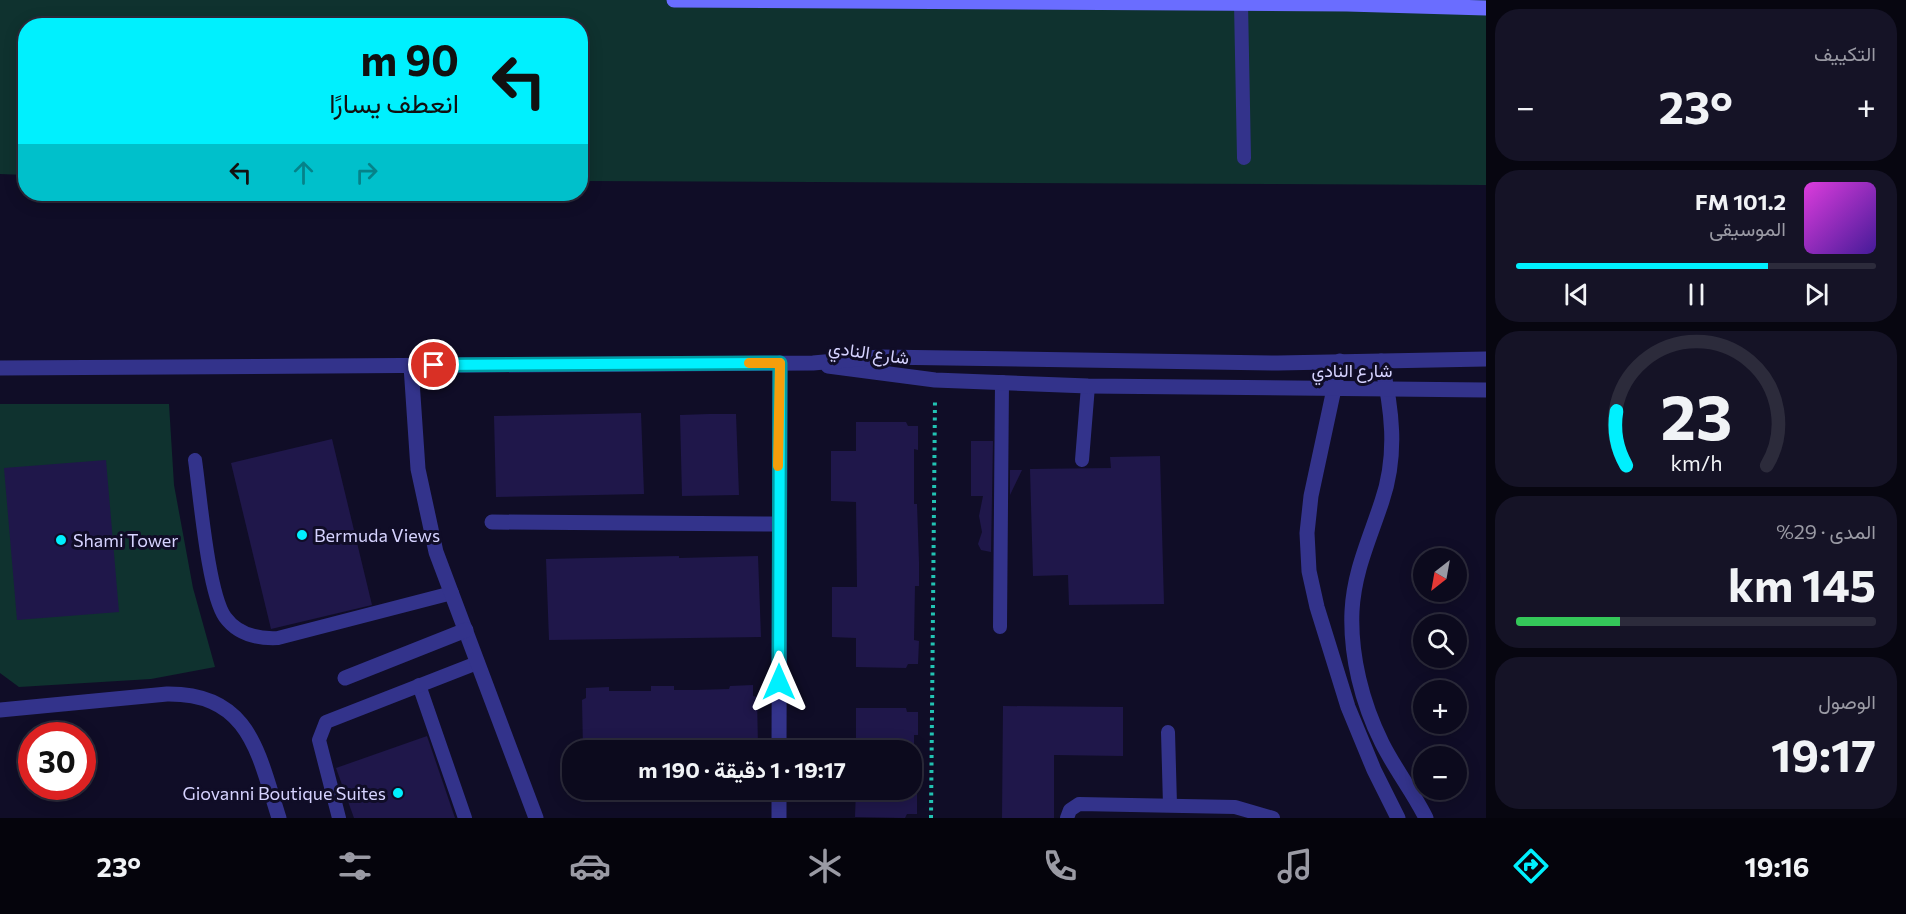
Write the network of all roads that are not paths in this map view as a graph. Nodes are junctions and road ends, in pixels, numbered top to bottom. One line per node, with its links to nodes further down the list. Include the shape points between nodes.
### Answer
1 (674, 0): 4 (street)
2 (1347, 2): 3 (street); 4 (street)
3 (1388, 2): 5 (street)
4 (1241, 3): 6 (lane)
5 (1486, 8)
6 (1244, 158)
7 (1486, 359): 9 (street, شارع النادي)
8 (1340, 361): 9 (street, شارع النادي); 11 (street, شارع النادي, via 880,357); 16 (street)
9 (1381, 361): 17 (street)
10 (780, 363): 11 (street); 12 (street); 22 (street)
11 (813, 363): 14 (street, شارع النادي, via 935,380)
12 (411, 366): 13 (street); 23 (street, via 414,427 426,511)
13 (0, 368)
14 (1002, 382): 15 (street, شارع النادي); 24 (lane)
15 (1088, 386): 16 (street, شارع النادي); 20 (lane)
16 (1333, 389): 17 (street, شارع النادي); 41 (street, via 1311,496 1307,533 1309,571 1348,707)
17 (1388, 390): 18 (street, شارع النادي); 42 (street, via 1392,423 1389,474 1359,566 1352,636 1370,714 1382,743)
18 (1486, 390)
19 (195, 460): 23 (lane, via 219,606 231,624 249,635 278,638)
20 (1082, 460)
21 (492, 522): 22 (street)
22 (778, 524): 31 (street)
23 (452, 593): 25 (street)
24 (1000, 627)
25 (466, 630): 26 (street); 27 (street)
26 (477, 663): 28 (lane); 37 (street)
27 (345, 678)
28 (419, 685): 35 (lane, via 331,718 322,727 319,740); 36 (lane)
29 (0, 710): 34 (street, via 167,694 189,694 210,700 237,718 255,744)
30 (1168, 732): 33 (lane)
31 (779, 740)
32 (779, 800): 38 (street)
33 (1170, 805): 39 (lane, via 1079,804); 40 (lane, via 1234,807)
34 (279, 818)
35 (339, 818)
36 (465, 818)
37 (536, 818)
38 (779, 818)
39 (1067, 818)
40 (1273, 818)
41 (1398, 818)
42 (1426, 818)

